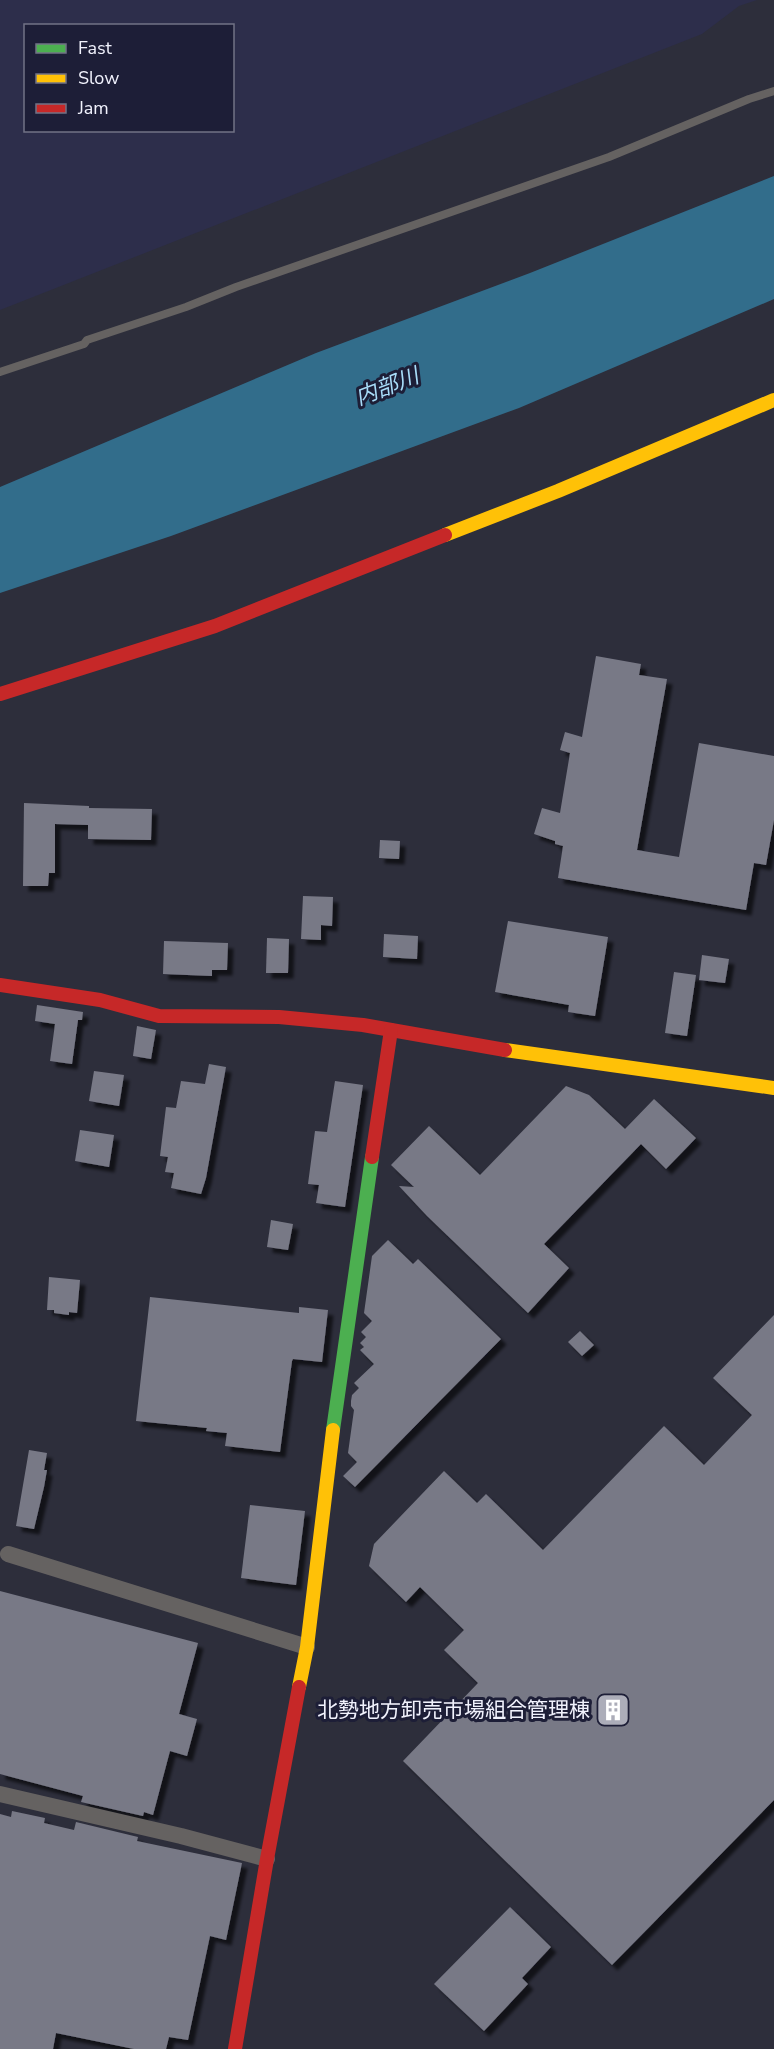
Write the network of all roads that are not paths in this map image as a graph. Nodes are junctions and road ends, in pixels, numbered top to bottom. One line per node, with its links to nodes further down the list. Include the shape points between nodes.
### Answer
1 (774, 91): 2 (lane, via 609,157)
2 (0, 372)
3 (774, 400): 4 (street, via 558,491 214,626)
4 (0, 694)
5 (0, 985): 6 (street, via 100,1000 159,1016 279,1017)
6 (391, 1030): 7 (street); 9 (street, via 341,1375)
7 (774, 1088)
8 (8, 1554): 9 (street)
9 (307, 1647): 11 (street)
10 (0, 1794): 11 (street)
11 (267, 1859): 12 (street)
12 (235, 2049)

